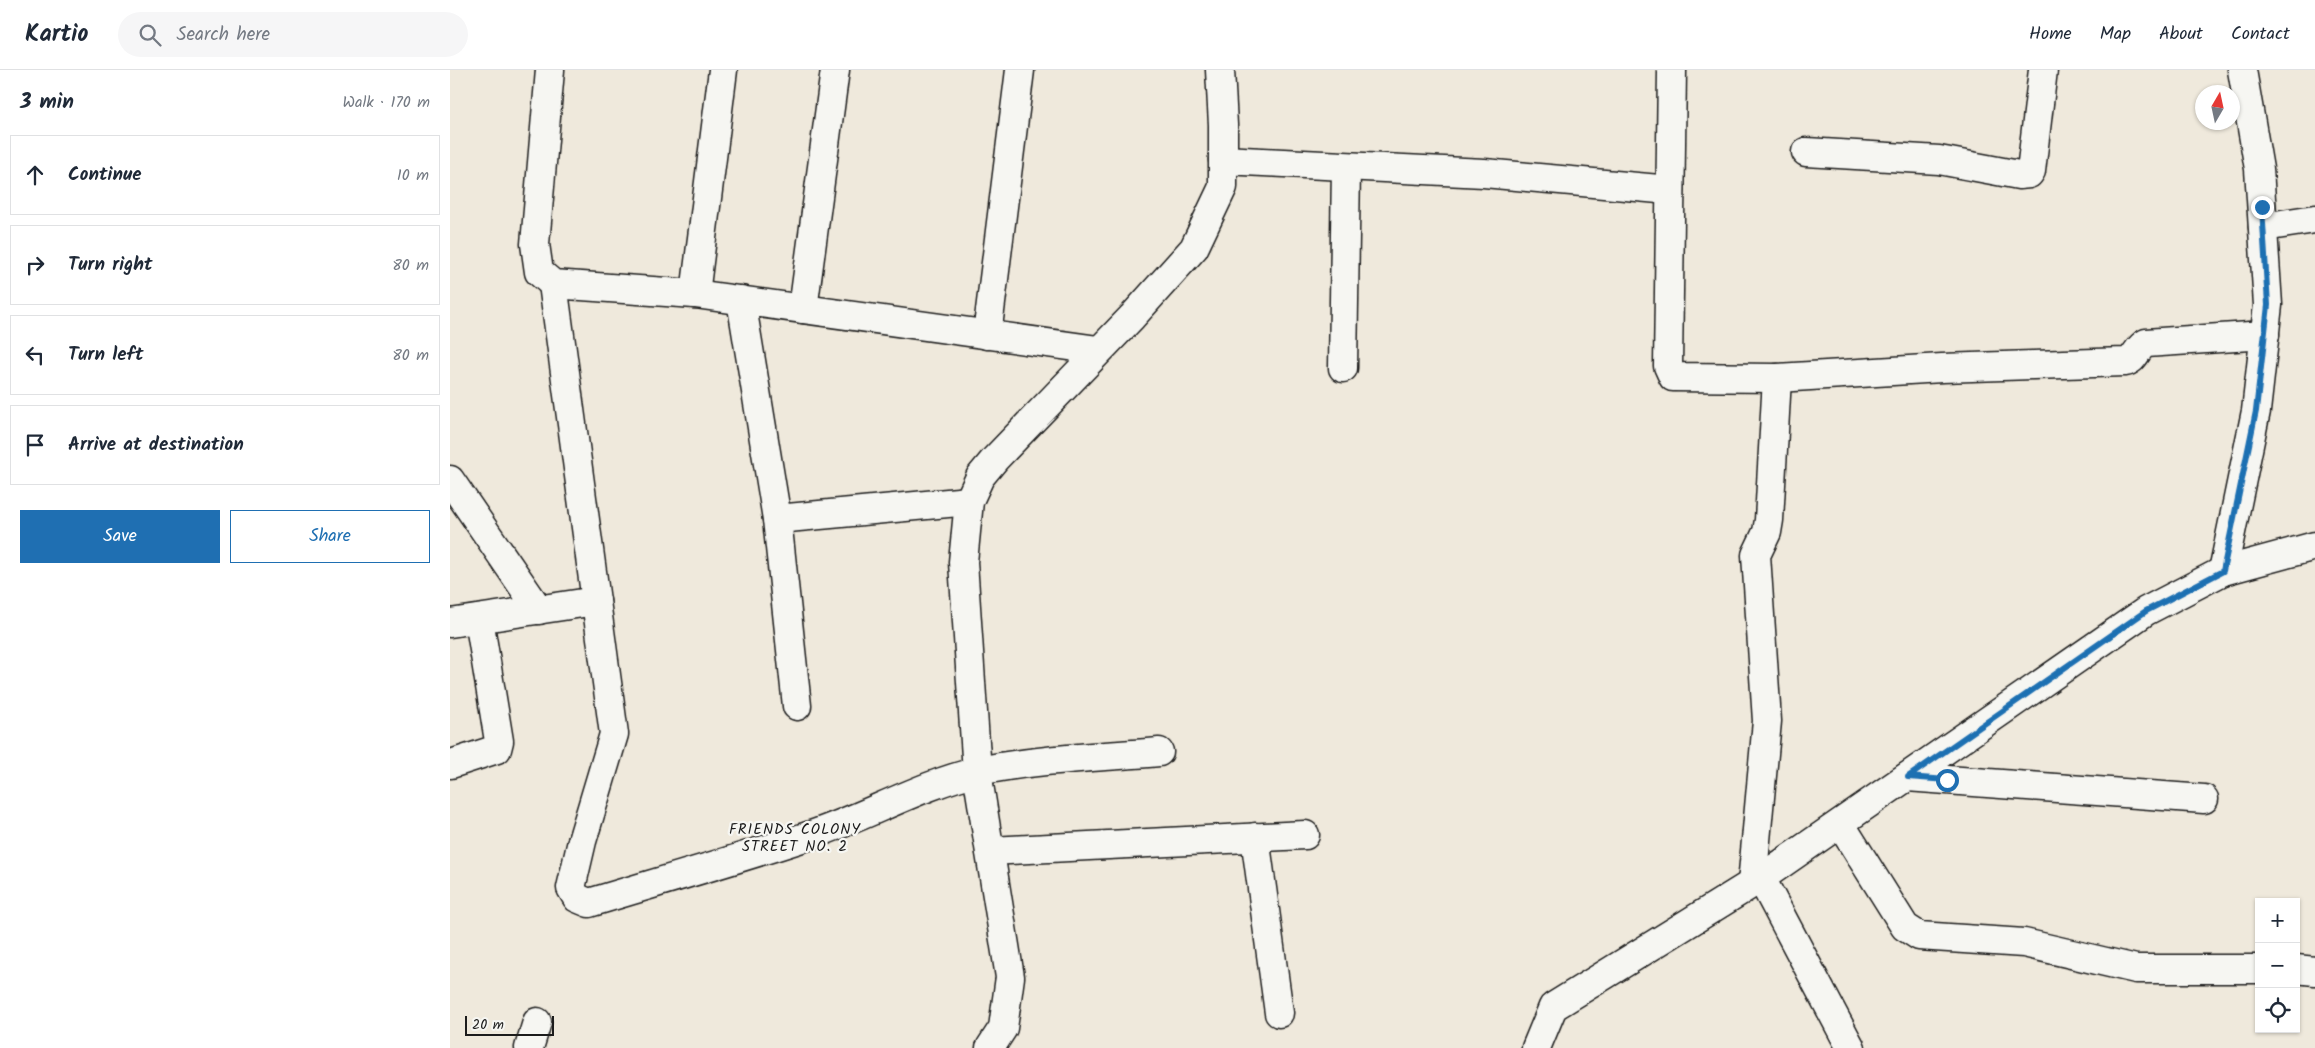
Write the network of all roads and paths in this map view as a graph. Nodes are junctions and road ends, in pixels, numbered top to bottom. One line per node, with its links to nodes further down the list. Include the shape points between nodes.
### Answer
1 (550, 70): 15 (street, via 535,244 539,272)
2 (723, 70): 16 (street)
3 (835, 70): 18 (street)
4 (1020, 70): 20 (street)
5 (1220, 70): 10 (street)
6 (1672, 70): 12 (street)
7 (2043, 70): 9 (street, via 2031,171 2028,174 1939,160)
8 (2242, 70): 14 (street, via 2259,169)
9 (1806, 152)
10 (1222, 160): 11 (street); 21 (street, via 1222,187 1194,248)
11 (1346, 167): 12 (street, via 1484,173); 22 (street)
12 (1670, 190): 23 (street, via 1670,373 1679,378)
13 (2315, 219): 14 (street)
14 (2263, 227): 19 (street, via 2268,305)
15 (553, 284): 16 (street); 29 (street)
16 (695, 294): 17 (street)
17 (741, 300): 18 (street); 26 (street)
18 (802, 309): 20 (street)
19 (2265, 334): 23 (street, via 2146,343 2140,346 2133,359 2125,362 1914,369); 28 (street, via 2256,411)
20 (988, 335): 21 (street)
21 (1098, 350): 25 (street, via 995,459 980,477)
22 (1343, 368)
23 (1777, 378): 43 (street, via 1769,520 1756,555 1767,721)
24 (450, 480): 30 (street)
25 (969, 501): 26 (street); 36 (street, via 963,562)
26 (777, 519): 33 (street)
27 (2315, 546): 28 (street)
28 (2223, 571): 37 (street, via 2146,611)
29 (596, 602): 30 (street); 36 (street, via 614,734 571,888 577,898 589,903 724,862 818,832 918,791)
30 (539, 610): 31 (street)
31 (478, 620): 32 (street); 35 (street, via 499,741 497,749)
32 (450, 623)
33 (797, 706)
34 (1159, 752): 36 (street)
35 (451, 764)
36 (977, 772): 42 (street)
37 (1908, 777): 38 (street); 39 (street)
38 (2204, 799)
39 (1841, 825): 43 (street); 44 (street, via 1905,927 1919,936 2031,944 2136,970)
40 (1305, 835): 41 (street)
41 (1255, 837): 42 (street); 47 (street)
42 (990, 851): 50 (street, via 1010,977 1003,1028)
43 (1757, 881): 51 (street, via 1553,1006); 52 (street)
44 (2255, 969)
45 (2300, 969): 46 (street)
46 (2315, 971)
47 (1280, 1013)
48 (537, 1022): 49 (street)
49 (529, 1048)
50 (990, 1048)
51 (1536, 1048)
52 (1851, 1048)

